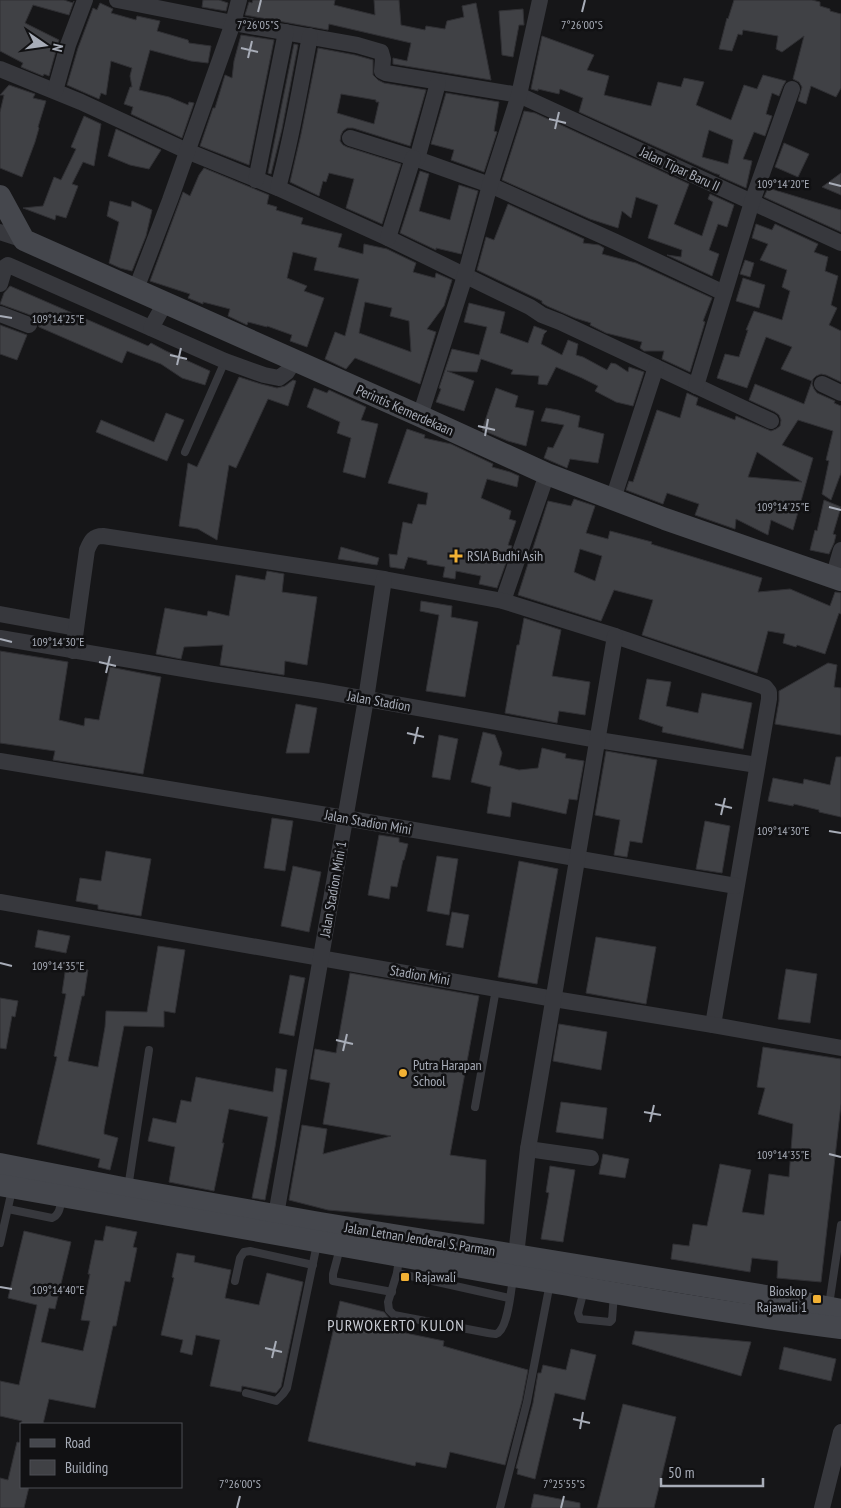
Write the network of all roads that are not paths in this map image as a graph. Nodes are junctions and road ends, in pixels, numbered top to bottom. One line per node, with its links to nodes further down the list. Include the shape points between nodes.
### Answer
1 (86, 0): 11 (street, via 68,45)
2 (116, 0): 5 (street)
3 (239, 0): 5 (street)
4 (540, 0): 12 (street)
5 (233, 23): 6 (street); 14 (street)
6 (286, 32): 7 (street); 16 (street)
7 (310, 36): 9 (street, Jalan Tipar Baru II, via 377,50 383,54 383,72); 18 (street)
8 (0, 69): 11 (street)
9 (438, 83): 12 (street, Jalan Tipar Baru II); 15 (street)
10 (792, 88): 20 (street)
11 (55, 91): 14 (street)
12 (519, 95): 17 (street); 20 (street, Jalan Tipar Baru II)
13 (350, 138): 15 (street)
14 (187, 151): 16 (street); 27 (street)
15 (415, 158): 17 (street); 22 (street)
16 (256, 180): 18 (street)
17 (490, 185): 25 (street); 28 (street)
18 (278, 188): 22 (street)
19 (0, 196): 23 (street)
20 (752, 202): 24 (street, Jalan Tipar Baru II); 28 (street)
21 (0, 232): 23 (street)
22 (388, 238): 25 (street)
23 (24, 240): 27 (street, Perintis Kemerdekaan)
24 (841, 243)
25 (465, 276): 35 (street, via 542,316); 39 (street)
26 (0, 284): 32 (street, via 8,265)
27 (136, 289): 29 (street, Perintis Kemerdekaan)
28 (724, 293): 37 (street)
29 (166, 303): 32 (street); 34 (street, Perintis Kemerdekaan)
30 (0, 314): 31 (street)
31 (29, 325)
32 (151, 328): 33 (street)
33 (225, 361): 34 (street, via 279,378); 41 (lane)
34 (294, 361): 39 (street, Perintis Kemerdekaan)
35 (656, 367): 37 (street); 43 (street)
36 (822, 384): 38 (street)
37 (696, 386): 40 (street)
38 (841, 393)
39 (420, 416): 42 (street, Perintis Kemerdekaan)
40 (771, 421)
41 (185, 452)
42 (547, 474): 43 (street, Perintis Kemerdekaan); 47 (street)
43 (613, 499): 46 (street, Perintis Kemerdekaan)
44 (841, 550): 46 (street)
45 (384, 579): 47 (street); 49 (street, via 97,536 92,538 87,550); 53 (street, Jalan Stadion Mini 1)
46 (837, 579)
47 (503, 601): 50 (street)
48 (0, 614): 49 (street)
49 (76, 628): 52 (street)
50 (615, 636): 54 (street); 56 (street, via 765,687 769,699)
51 (0, 638): 52 (street, Jalan Stadion)
52 (72, 651): 53 (street, Jalan Stadion)
53 (366, 699): 54 (street, Jalan Stadion); 57 (street, Jalan Stadion Mini 1)
54 (598, 740): 56 (street, Jalan Stadion); 58 (street)
55 (0, 761): 57 (street, Jalan Stadion Mini)
56 (757, 765): 59 (street)
57 (345, 818): 58 (street, Jalan Stadion Mini); 61 (street, Jalan Stadion Mini 1)
58 (578, 859): 59 (street, Jalan Stadion Mini); 63 (street)
59 (736, 886): 64 (street)
60 (0, 902): 61 (street, Stadion Mini)
61 (321, 957): 62 (street, Stadion Mini); 75 (street, Jalan Stadion Mini 1)
62 (496, 989): 63 (street, Stadion Mini); 67 (lane)
63 (554, 999): 64 (street, Stadion Mini); 68 (street)
64 (713, 1025): 65 (street, Stadion Mini)
65 (841, 1048)
66 (149, 1050): 72 (lane)
67 (476, 1107)
68 (528, 1150): 69 (street); 81 (street)
69 (591, 1158)
70 (0, 1164): 72 (street, Jalan Letnan Jenderal S. Parman)
71 (7, 1194): 72 (street, Jalan Letnan Jenderal S. Parman); 76 (lane)
72 (126, 1198): 75 (street, Jalan Letnan Jenderal S. Parman)
73 (841, 1225): 88 (lane)
74 (319, 1232): 75 (street, Jalan Letnan Jenderal S. Parman); 77 (street, Jalan Letnan Jenderal S. Parman); 78 (lane); 80 (street, Jalan Letnan Jenderal S. Parman)
75 (276, 1233): 78 (lane); 82 (lane, via 244,1252)
76 (0, 1243)
77 (341, 1246): 79 (street, Jalan Letnan Jenderal S. Parman); 85 (lane, via 333,1281)
78 (313, 1265): 90 (lane, via 287,1388 276,1401)
79 (398, 1265): 80 (street, Jalan Letnan Jenderal S. Parman); 85 (lane)
80 (457, 1265): 81 (street, Jalan Letnan Jenderal S. Parman); 81 (lane)
81 (513, 1277): 83 (street, Jalan Letnan Jenderal S. Parman); 85 (lane, via 505,1323 496,1334 394,1315 388,1306); 87 (street, Jalan Letnan Jenderal S. Parman)
82 (235, 1281)
83 (550, 1281): 84 (street, Jalan Letnan Jenderal S. Parman); 92 (lane, via 527,1402)
84 (584, 1288): 86 (street, Jalan Letnan Jenderal S. Parman); 86 (lane, via 578,1313 580,1319 610,1322)
85 (392, 1292)
86 (614, 1292): 87 (street, Jalan Letnan Jenderal S. Parman)
87 (702, 1296): 88 (street, Jalan Letnan Jenderal S. Parman); 89 (street, Jalan Letnan Jenderal S. Parman)
88 (835, 1308)
89 (841, 1328)
90 (246, 1393)
91 (841, 1432): 93 (street)
92 (500, 1508)
93 (822, 1508)

